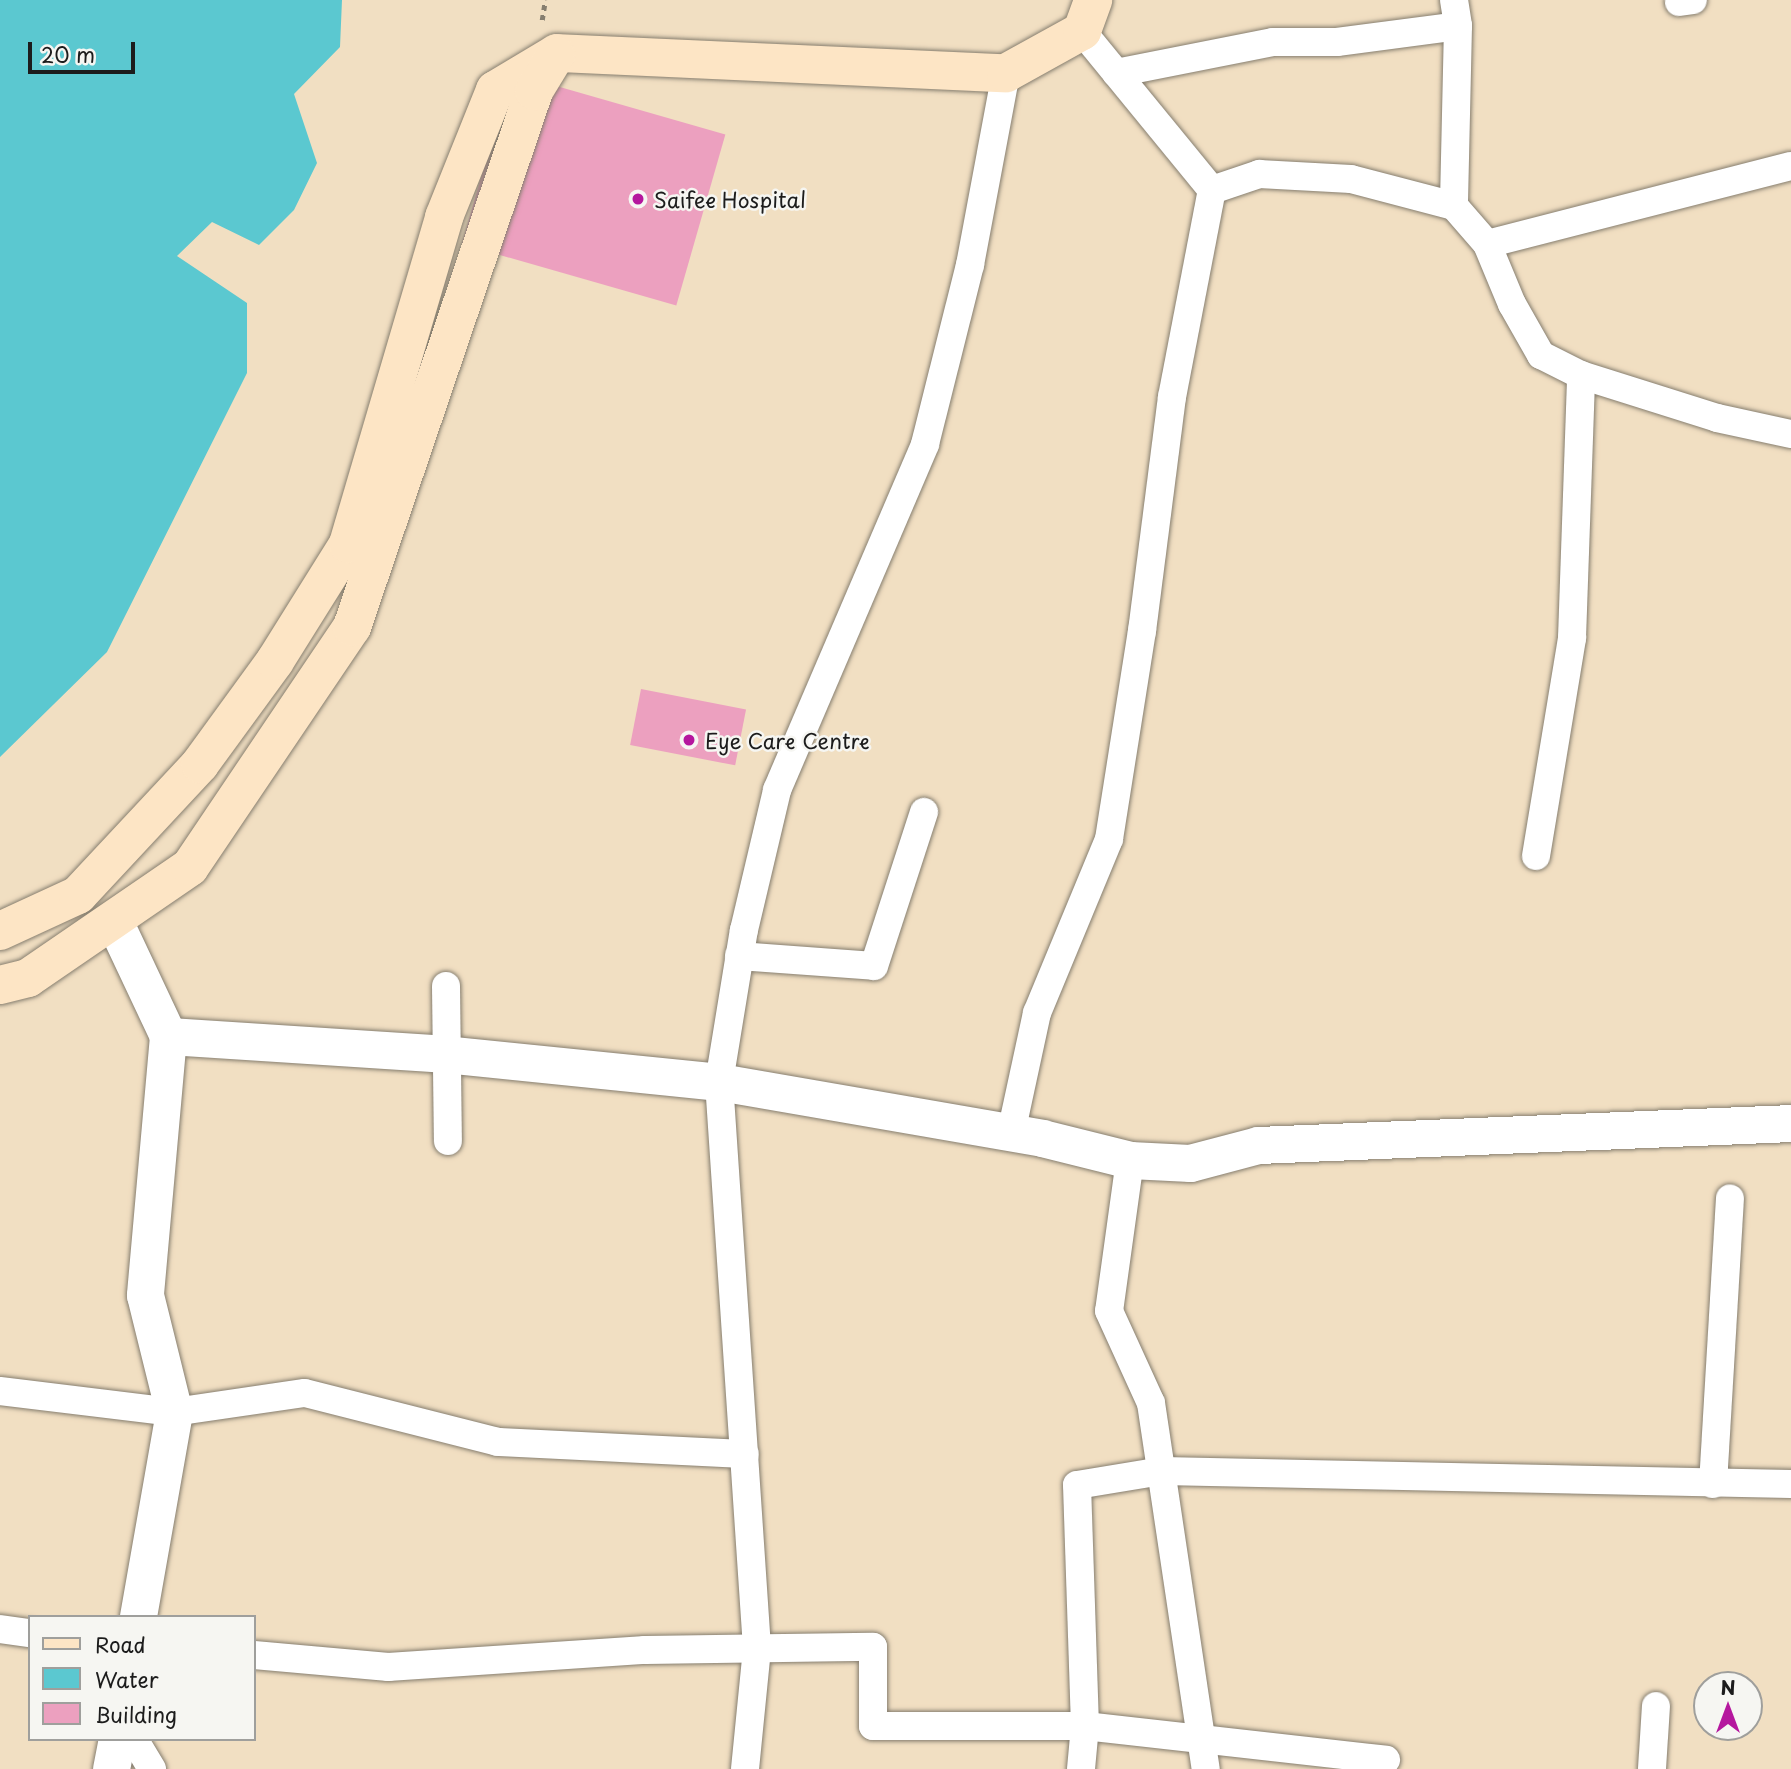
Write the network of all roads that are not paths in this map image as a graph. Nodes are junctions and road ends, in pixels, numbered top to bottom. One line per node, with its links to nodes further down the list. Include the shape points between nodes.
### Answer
1 (1456, 13): 4 (street, via 1337,42 1273,42); 8 (street)
2 (1087, 15): 3 (main road); 4 (street)
3 (1006, 73): 5 (main road, via 557,53); 16 (street, via 970,265 925,444 777,790)
4 (1116, 73): 7 (street)
5 (522, 86): 14 (main road, via 352,627 190,867); 15 (main road, via 495,90 444,217 348,544 275,661 200,764 78,895)
6 (1791, 166): 9 (street)
7 (1212, 190): 8 (street, via 1259,174 1351,178); 23 (street, via 1172,397 1109,839 1037,1013)
8 (1454, 206): 9 (street)
9 (1487, 244): 10 (street, via 1512,304 1541,355)
10 (1581, 375): 11 (street, via 1717,418); 13 (street, via 1572,638)
11 (1791, 434)
12 (924, 811): 16 (street, via 874,965)
13 (1536, 856)
14 (114, 921): 17 (main road, via 28,978); 19 (street)
15 (0, 931)
16 (739, 956): 21 (street)
17 (0, 985)
18 (446, 985): 20 (street)
19 (168, 1036): 20 (street); 28 (street, via 145,1295)
20 (444, 1054): 21 (street); 24 (street)
21 (719, 1082): 23 (street); 29 (street)
22 (1791, 1123): 25 (street, via 1272,1144 1190,1163)
23 (1011, 1133): 25 (street)
24 (448, 1141)
25 (1130, 1160): 30 (street, via 1109,1311 1151,1403)
26 (1730, 1199): 31 (street)
27 (0, 1391): 28 (street)
28 (174, 1412): 29 (street, via 305,1393 498,1442); 33 (street)
29 (745, 1454): 36 (street)
30 (1162, 1471): 31 (street); 39 (street, via 1077,1485); 40 (street)
31 (1713, 1484): 32 (street)
32 (1791, 1484)
33 (138, 1615)
34 (0, 1629): 35 (street)
35 (28, 1633)
36 (757, 1648): 37 (street, via 646,1650 388,1667); 39 (street, via 873,1647 873,1726); 46 (street)
37 (256, 1655)
38 (1656, 1706): 49 (street)
39 (1085, 1726): 40 (street); 47 (street)
40 (1206, 1740): 43 (street); 48 (street)
41 (117, 1741): 44 (street)
42 (135, 1741): 45 (street)
43 (1386, 1759)
44 (111, 1769)
45 (152, 1769)
46 (746, 1769)
47 (1081, 1769)
48 (1206, 1769)
49 (1652, 1769)

